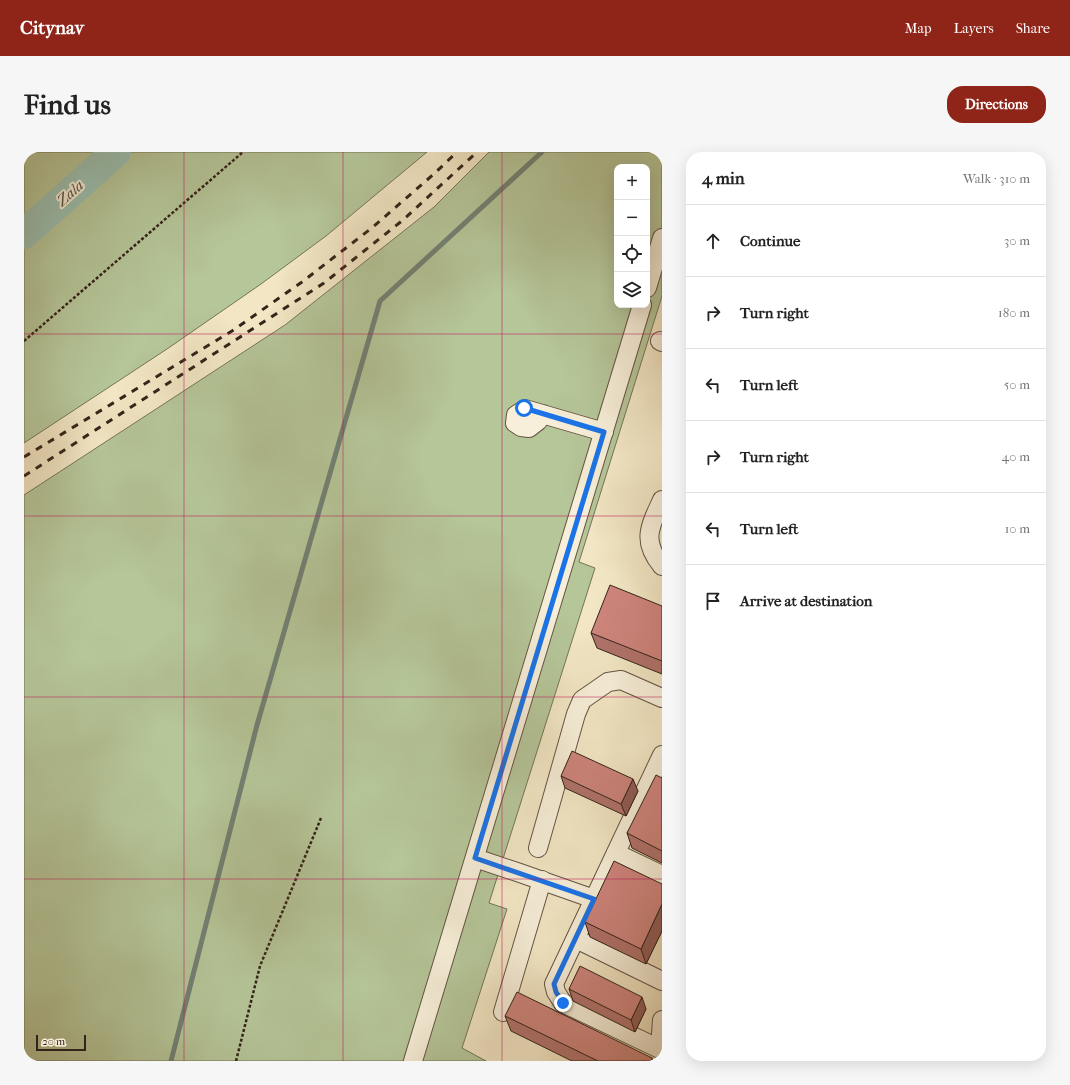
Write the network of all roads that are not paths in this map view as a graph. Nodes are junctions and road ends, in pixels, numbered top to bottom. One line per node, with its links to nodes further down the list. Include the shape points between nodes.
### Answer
1 (662, 238): 2 (street)
2 (650, 278)
3 (641, 308): 5 (street)
4 (543, 414): 5 (street)
5 (604, 432): 12 (street)
6 (662, 500): 7 (street, via 649,531 649,543)
7 (662, 566)
8 (662, 698): 10 (street, via 621,680 608,682 582,700)
9 (662, 755): 11 (street)
10 (538, 848)
11 (616, 853): 13 (street); 15 (street)
12 (475, 858): 14 (street); 21 (street)
13 (662, 875)
14 (542, 880): 15 (street); 18 (street)
15 (594, 899): 16 (street)
16 (576, 939): 17 (street); 20 (street, via 554,984 563,1003)
17 (662, 981)
18 (503, 1012)
19 (662, 1020): 20 (street)
20 (662, 1049)
21 (413, 1061)

